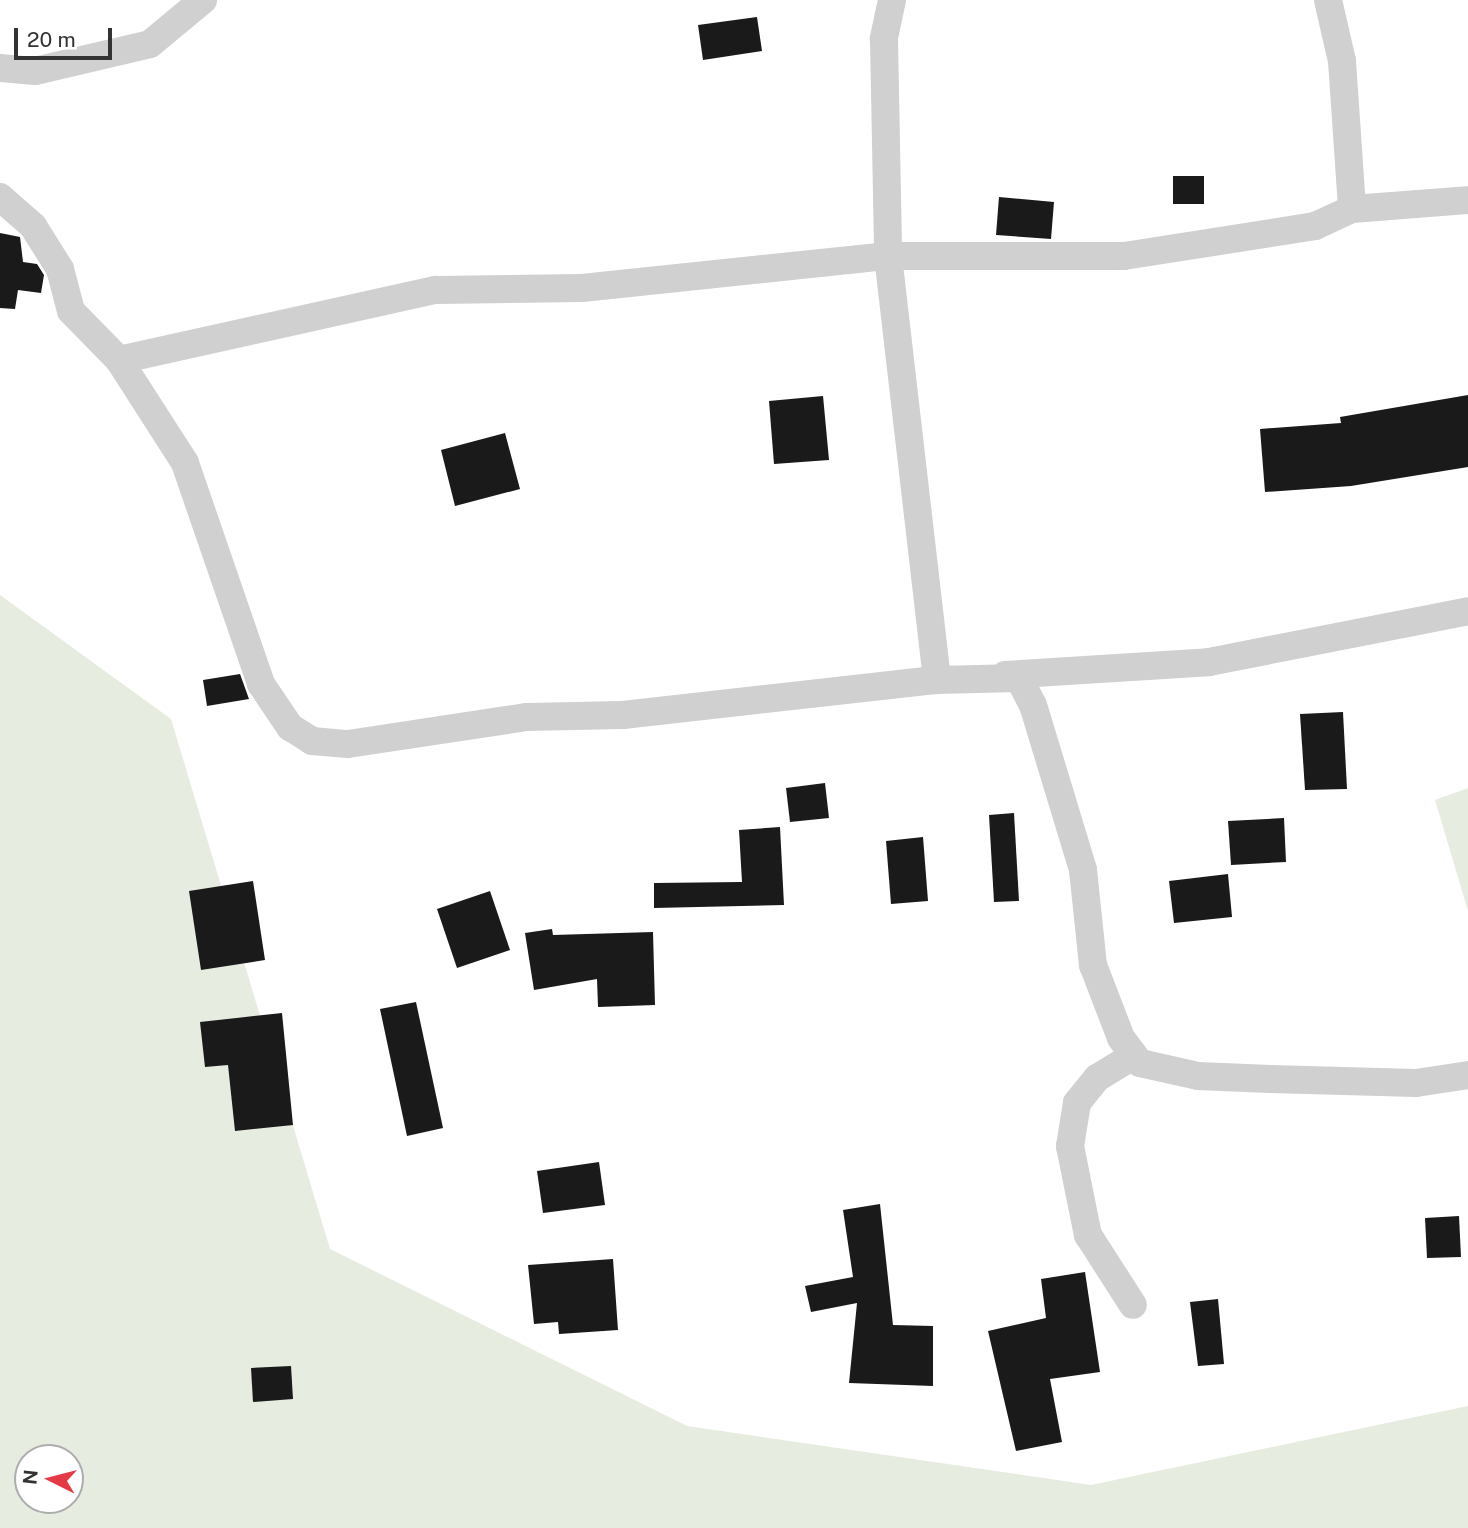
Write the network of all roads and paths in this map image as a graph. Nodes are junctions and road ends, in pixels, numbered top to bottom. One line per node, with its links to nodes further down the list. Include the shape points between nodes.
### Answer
1 (203, 0): 4 (street, via 150,44 35,71)
2 (892, 0): 8 (street, via 884,39)
3 (1328, 0): 7 (street, via 1342,61)
4 (0, 68)
5 (0, 197): 9 (street, via 33,226 53,258 71,311)
6 (1468, 200): 7 (street)
7 (1352, 209): 8 (street, via 1315,226 1124,256)
8 (888, 256): 9 (street, via 582,288 436,290); 12 (street)
9 (119, 360): 12 (street, via 185,463 271,705 290,727 312,741 348,744 527,717 677,710)
10 (1468, 611): 11 (street, via 1209,662)
11 (1005, 675): 12 (street); 13 (street, via 1019,678 1033,705 1083,870 1093,965)
12 (937, 680)
13 (1133, 1056): 14 (street, via 1151,1069 1198,1076 1416,1083); 15 (street, via 1097,1078 1077,1103 1070,1146 1088,1235)
14 (1468, 1075)
15 (1133, 1305)

